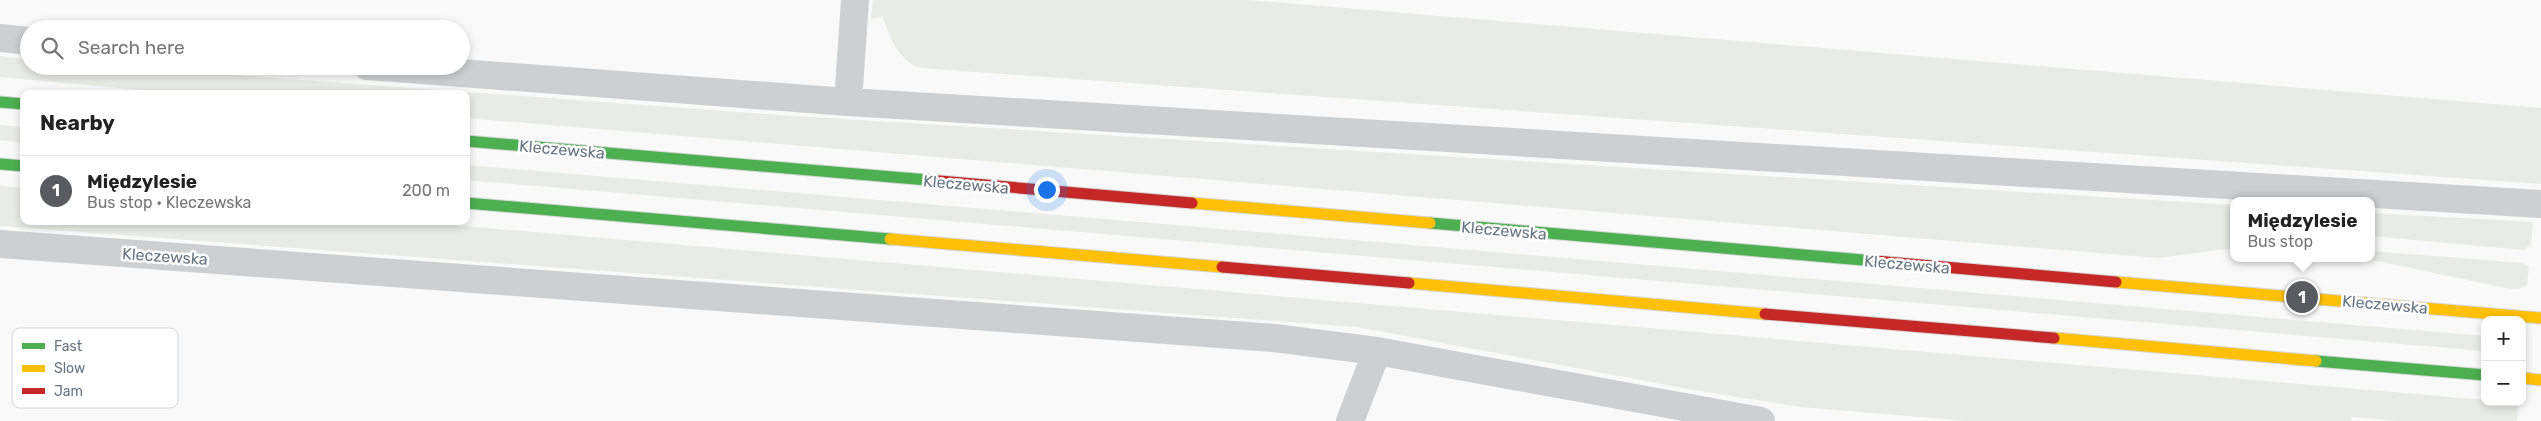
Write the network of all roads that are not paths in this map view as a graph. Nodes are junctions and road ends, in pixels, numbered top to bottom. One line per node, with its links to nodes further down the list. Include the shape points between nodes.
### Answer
1 (854, 0): 6 (street)
2 (0, 38): 3 (street)
3 (20, 40)
4 (470, 74): 6 (street)
5 (0, 102): 7 (main road)
6 (848, 102): 12 (street)
7 (20, 104)
8 (470, 141): 14 (main road, Kleczewska)
9 (0, 164): 10 (main road)
10 (20, 166)
11 (470, 203): 16 (main road)
12 (2541, 204)
13 (0, 244): 15 (street, Kleczewska, via 1274,338)
14 (2541, 318)
15 (1377, 351): 19 (street); 20 (street, Kleczewska)
16 (2481, 375)
17 (2526, 378): 18 (main road)
18 (2541, 380)
19 (1350, 421)
20 (1759, 421)

